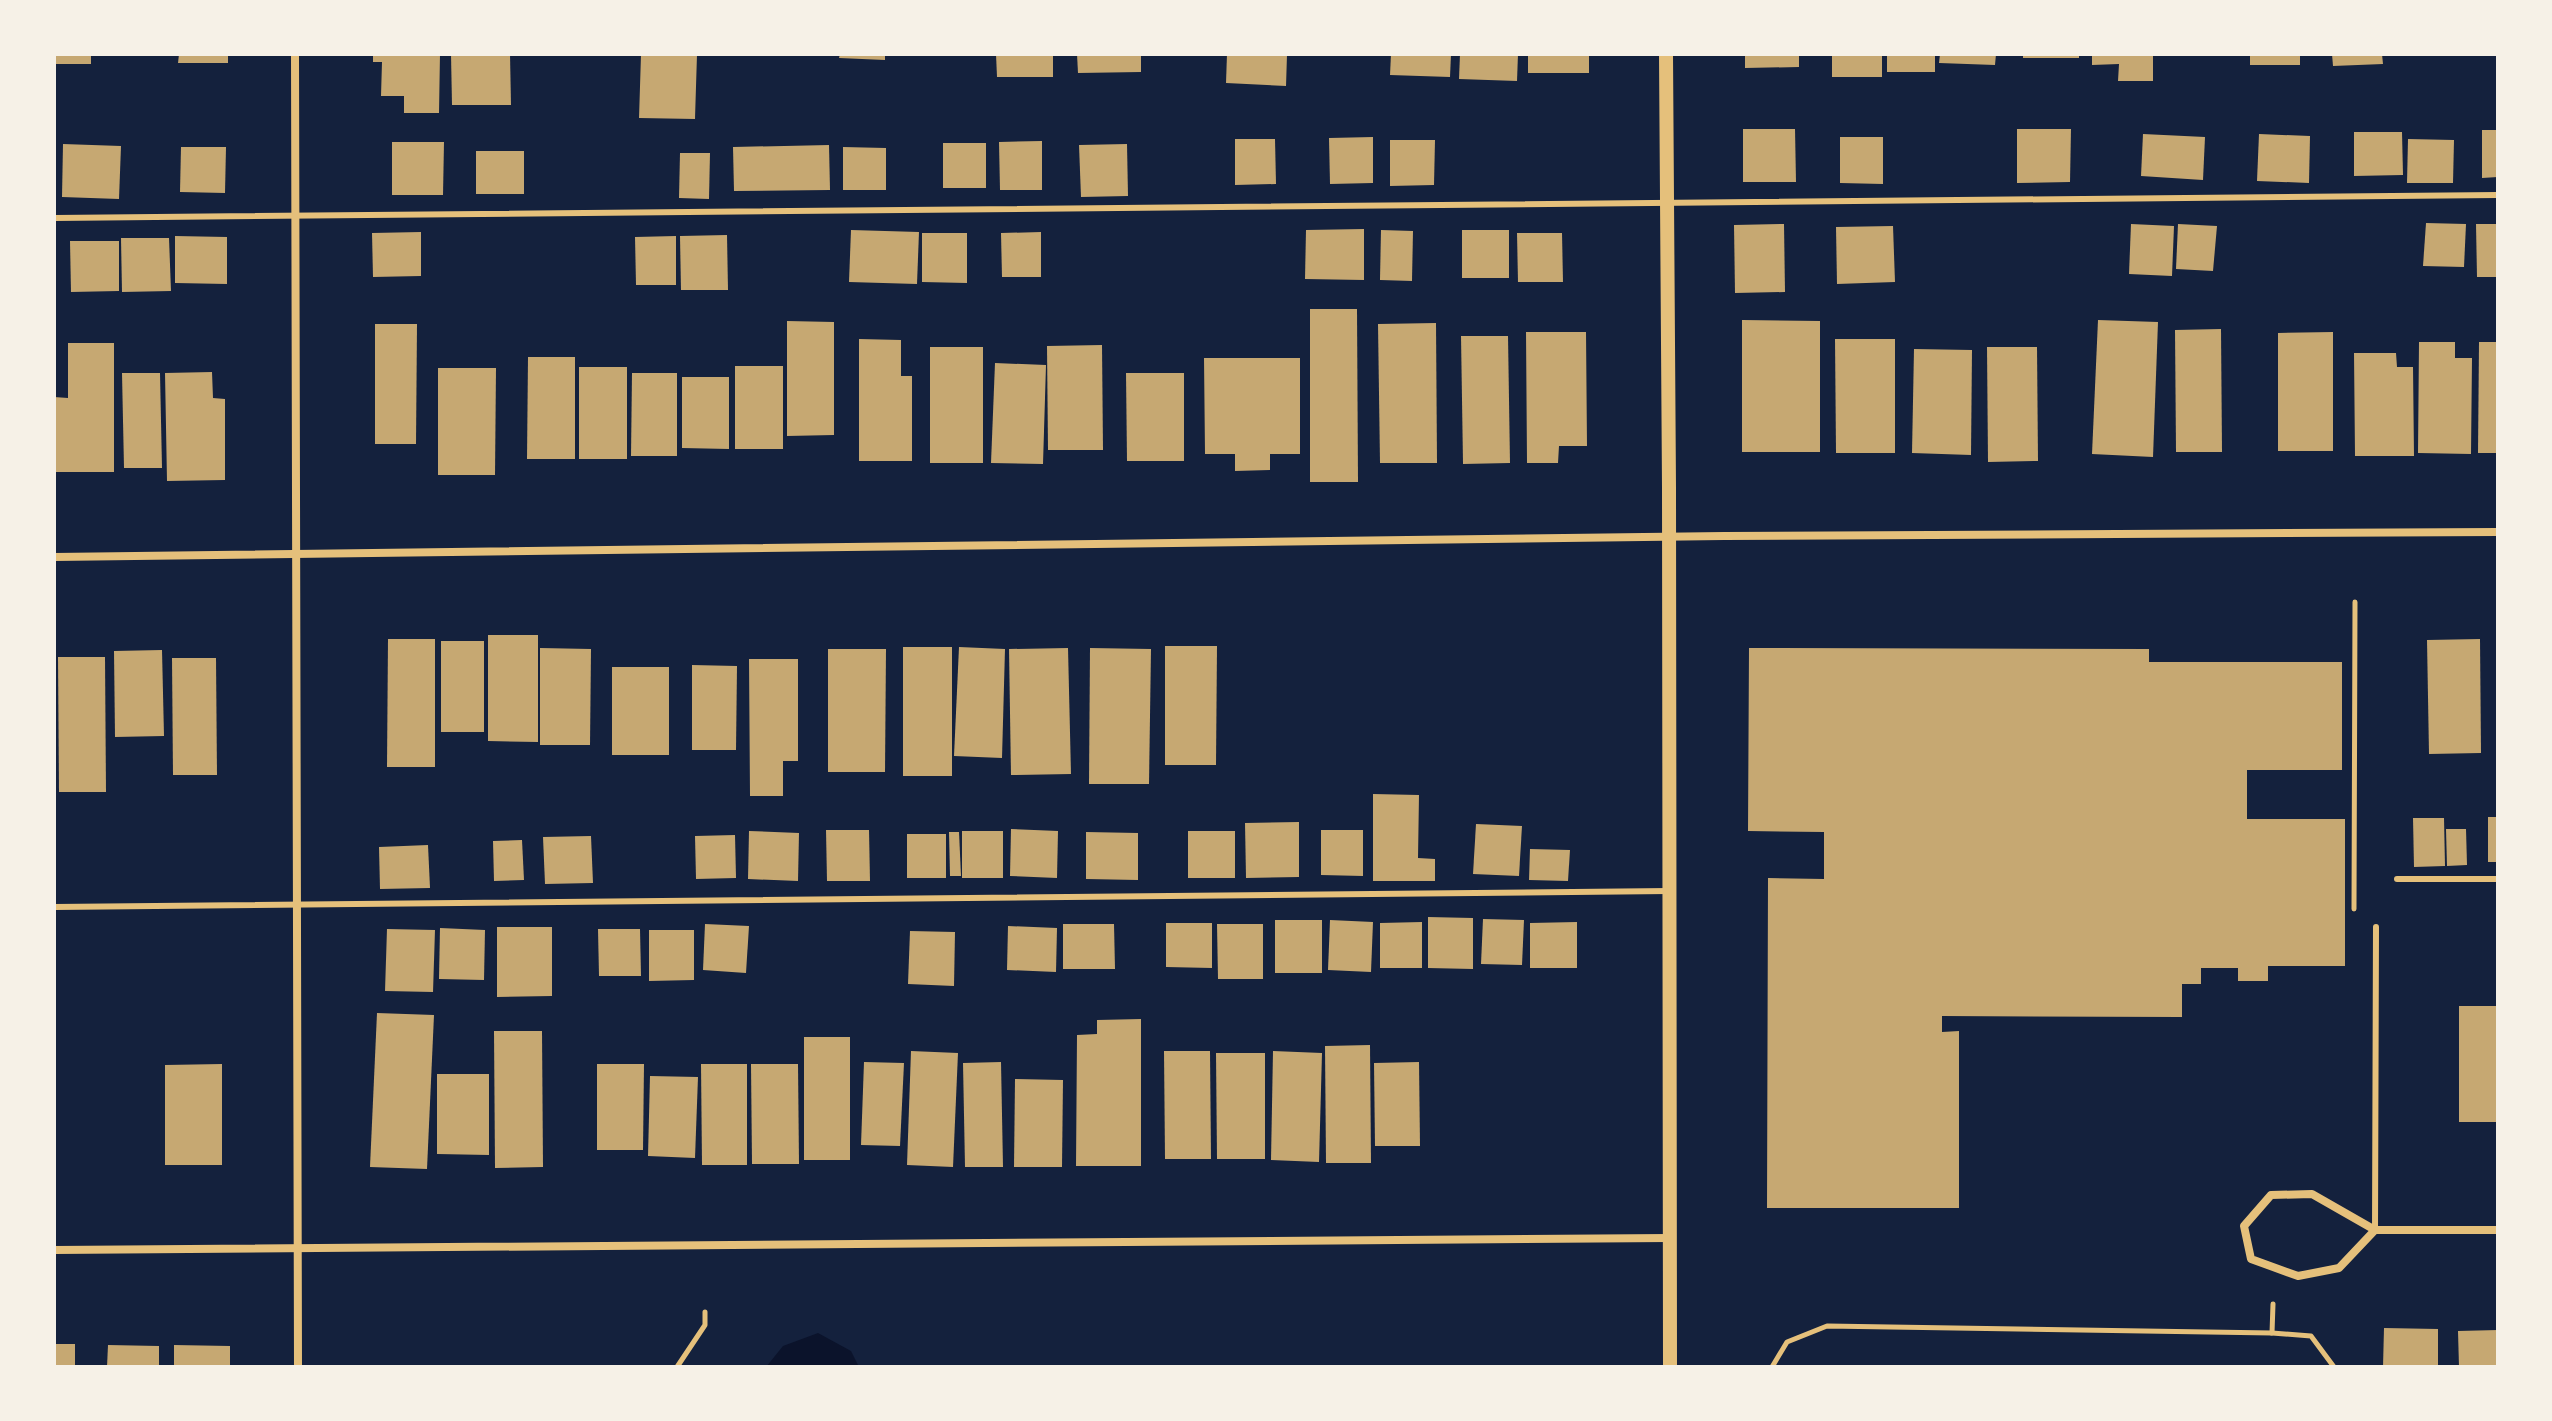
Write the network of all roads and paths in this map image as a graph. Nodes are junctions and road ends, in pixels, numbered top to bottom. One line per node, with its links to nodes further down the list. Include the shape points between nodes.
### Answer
1 (295, 54): 5 (street)
2 (1666, 54): 4 (street)
3 (2498, 195): 4 (lane)
4 (1667, 203): 5 (lane); 8 (street)
5 (295, 216): 6 (lane); 9 (street)
6 (54, 218)
7 (2498, 532): 8 (street)
8 (1669, 537): 9 (street); 14 (street)
9 (296, 556): 10 (street); 15 (street)
10 (54, 557)
11 (2355, 602): 17 (path)
12 (2397, 879): 13 (lane)
13 (2498, 879)
14 (1669, 891): 15 (lane); 21 (street)
15 (297, 905): 16 (lane); 22 (street)
16 (54, 907)
17 (2354, 916)
18 (2376, 927): 19 (lane)
19 (2375, 1230): 19 (street, via 2312,1194 2271,1195 2244,1226 2251,1259 2298,1276 2339,1268); 20 (street)
20 (2498, 1230)
21 (1669, 1238): 22 (street); 29 (street)
22 (298, 1249): 23 (street); 27 (street)
23 (54, 1250)
24 (2273, 1304): 26 (path)
25 (705, 1312): 28 (path, via 705,1325)
26 (2272, 1333): 30 (path, via 1827,1326 1787,1342); 31 (path, via 2311,1336)
27 (298, 1367)
28 (677, 1367)
29 (1670, 1367)
30 (1772, 1367)
31 (2334, 1367)

